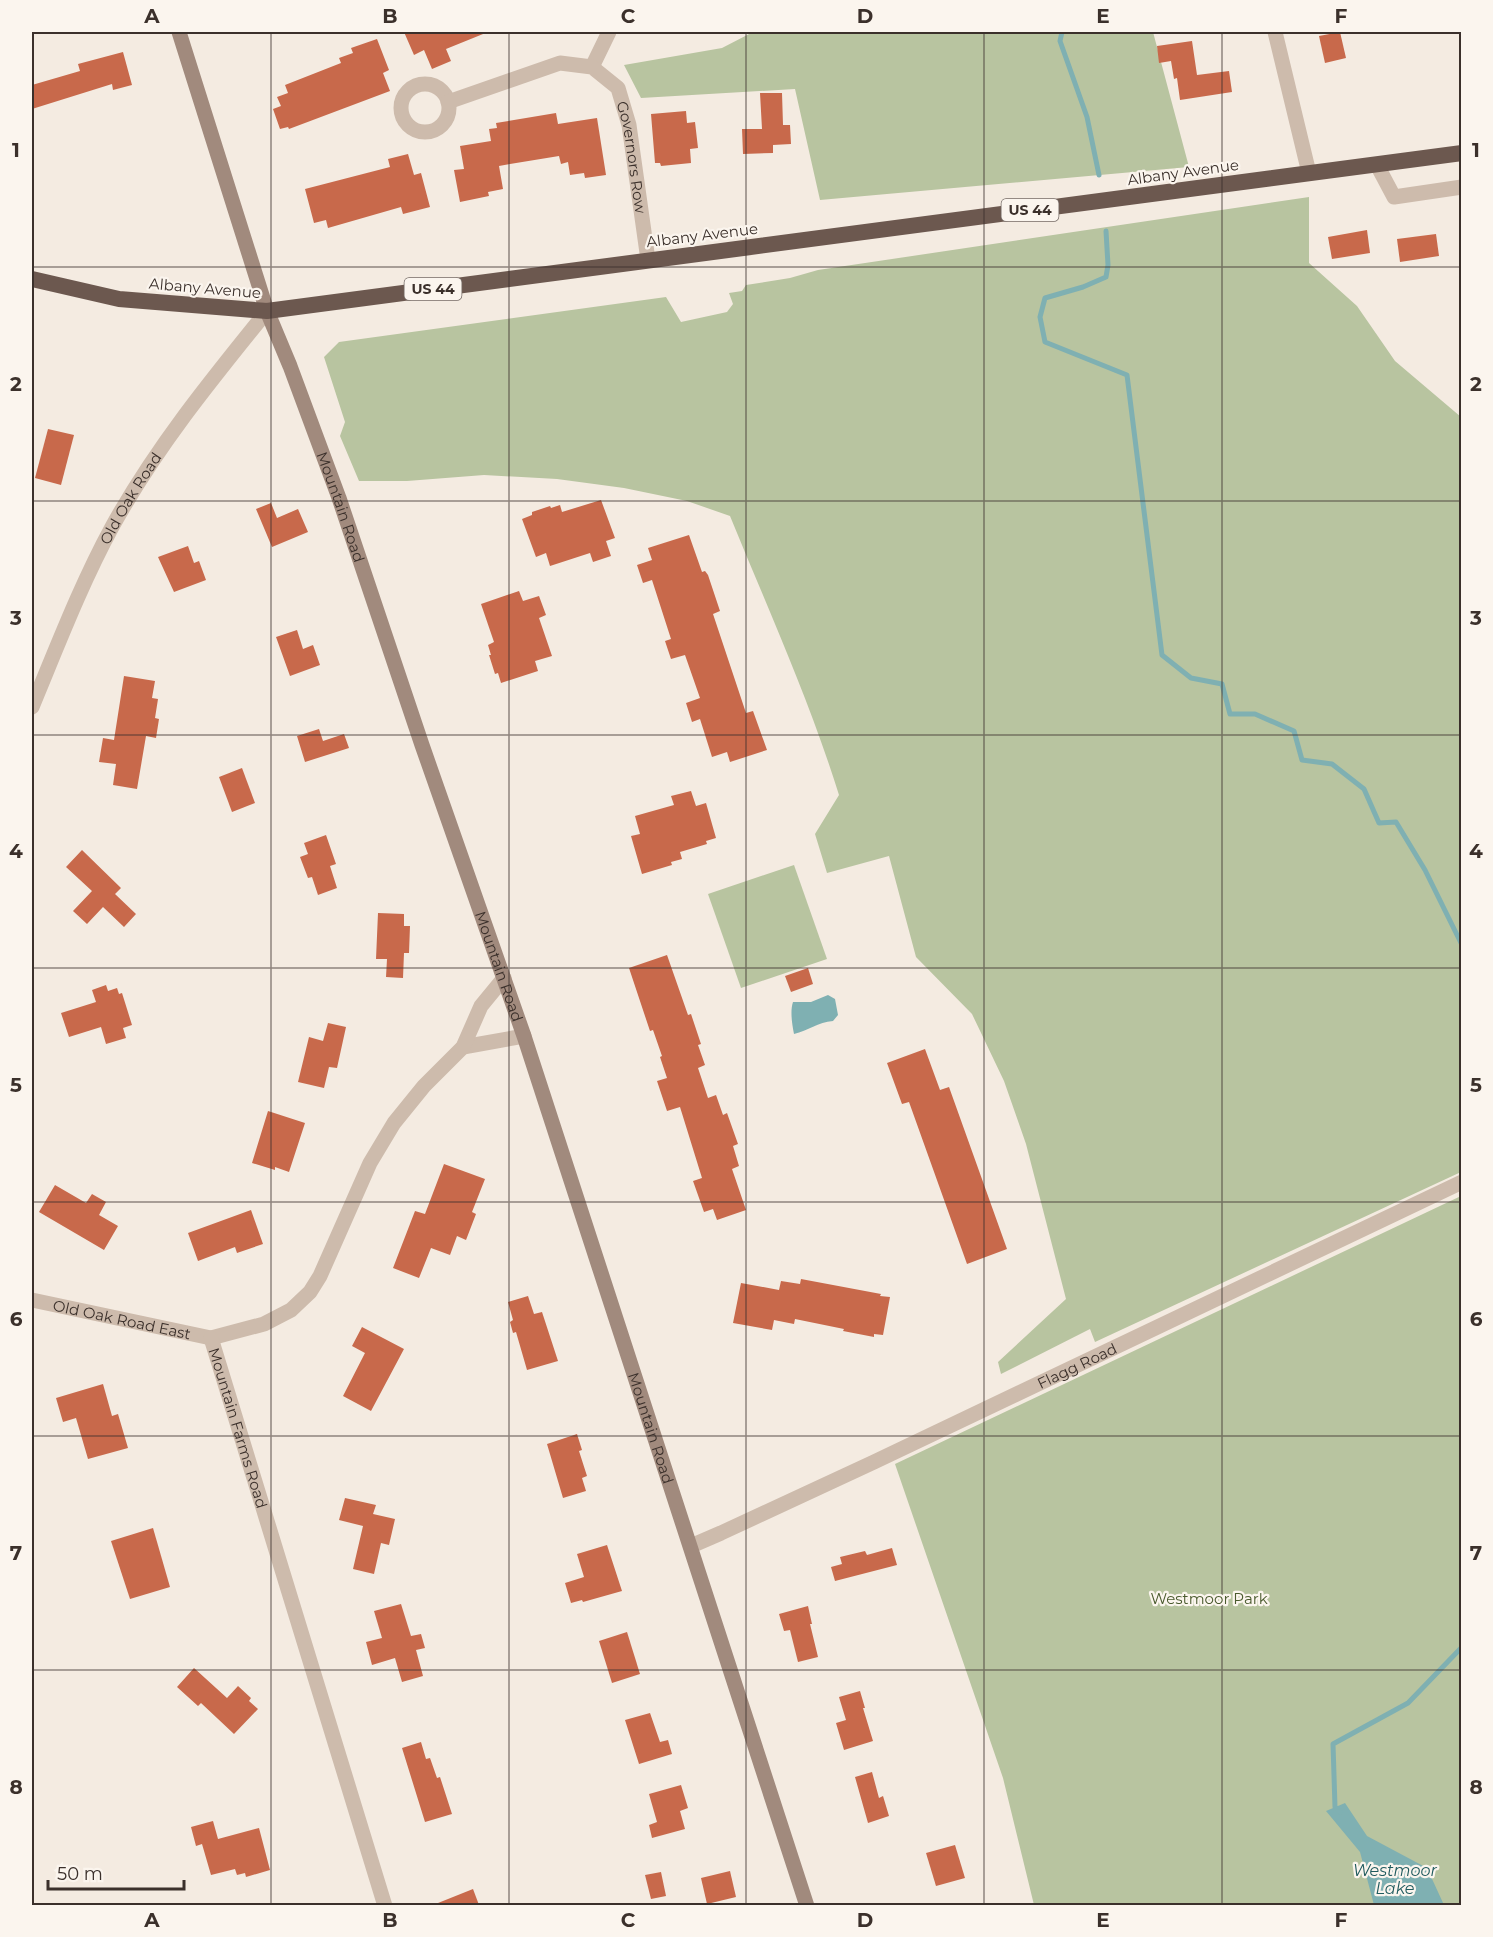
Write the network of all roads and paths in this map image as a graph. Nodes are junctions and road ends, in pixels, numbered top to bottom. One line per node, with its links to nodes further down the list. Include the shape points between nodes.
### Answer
1 (179, 32): 12 (main road, Mountain Road)
2 (609, 32): 4 (street)
3 (1275, 32): 8 (street)
4 (592, 67): 5 (street, via 560,63); 10 (street, Governors Row, via 618,88 626,116)
5 (448, 102)
6 (1461, 153): 7 (highway, Albany Avenue / US 44)
7 (1377, 165): 8 (highway, Albany Avenue / US 44); 9 (street, via 1394,196)
8 (1309, 173): 10 (highway, Albany Avenue / US 44)
9 (1461, 187)
10 (648, 260): 12 (highway, Albany Avenue / US 44)
11 (32, 279): 12 (highway, Albany Avenue / US 44, via 119,299)
12 (267, 311): 13 (street, Old Oak Road, via 172,432 118,517 89,572); 14 (main road, Mountain Road, via 339,498)
13 (32, 707)
14 (504, 978): 15 (main road, Mountain Road); 16 (street, Mountain Farms Road, via 481,1006)
15 (525, 1036): 16 (street); 20 (main road, Mountain Road)
16 (463, 1047): 19 (street, Mountain Farms Road, via 394,1122 370,1163 310,1292 291,1310 264,1324)
17 (1461, 1182): 20 (street, Flagg Road)
18 (32, 1300): 19 (street, Old Oak Road East)
19 (211, 1338): 21 (street, Mountain Farms Road)
20 (690, 1546): 22 (main road, Mountain Road)
21 (385, 1905)
22 (807, 1905)

